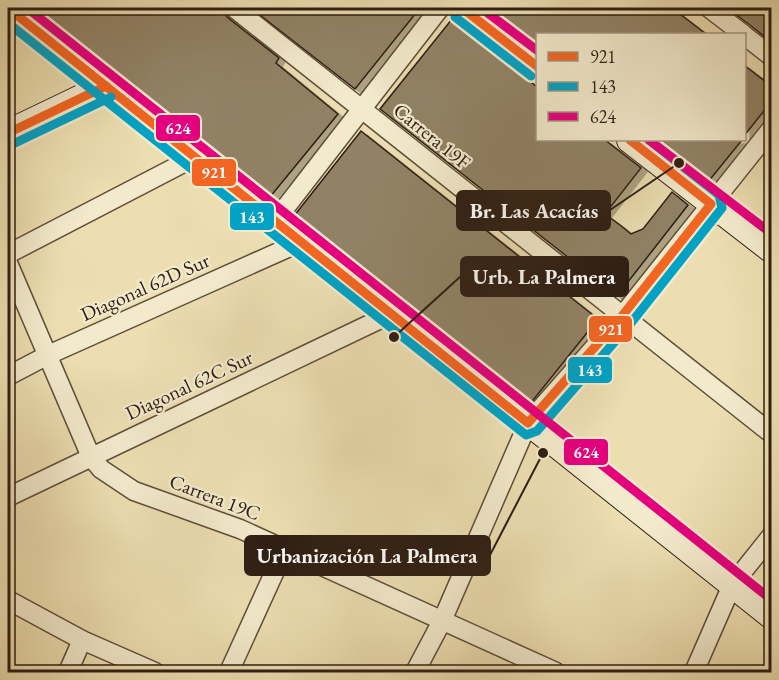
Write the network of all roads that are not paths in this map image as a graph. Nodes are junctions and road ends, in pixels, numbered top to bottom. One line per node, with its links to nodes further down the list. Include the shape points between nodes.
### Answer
1 (234, 8): 11 (street, Carrera 19F)
2 (440, 8): 11 (street)
3 (462, 8): 9 (street)
4 (709, 8): 6 (street)
5 (13, 9): 10 (street)
6 (741, 33)
7 (746, 37): 8 (street)
8 (771, 57)
9 (536, 66)
10 (106, 86): 13 (street); 15 (street)
11 (363, 109): 17 (street); 23 (street, Carrera 19F)
12 (771, 128): 16 (street)
13 (8, 133)
14 (631, 141): 16 (street)
15 (195, 158): 17 (street); 20 (street)
16 (711, 204): 19 (street); 23 (street)
17 (275, 221): 18 (street)
18 (301, 242): 22 (street); 24 (street, Diagonal 62D Sur)
19 (771, 250)
20 (8, 254)
21 (8, 262): 24 (street, Carrera 19C)
22 (391, 314): 26 (street); 28 (street, Diagonal 62C Sur)
23 (622, 316): 26 (street); 27 (street, Carrera 19F)
24 (48, 355): 25 (street, Diagonal 62D Sur); 28 (street, Carrera 19C)
25 (8, 376)
26 (528, 423): 32 (street); 35 (street)
27 (771, 434)
28 (91, 457): 29 (street, Diagonal 62C Sur); 31 (street, Carrera 19C, via 101,469 134,491 194,510)
29 (8, 497)
30 (771, 535): 32 (street)
31 (285, 549): 35 (street, Carrera 19C); 39 (street)
32 (732, 585): 34 (street); 42 (street)
33 (8, 600): 36 (street)
34 (771, 616)
35 (442, 621): 40 (street); 41 (street, Carrera 19C)
36 (82, 640): 37 (street); 38 (street)
37 (68, 672)
38 (155, 672)
39 (230, 672)
40 (415, 672)
41 (556, 672)
42 (694, 672)

